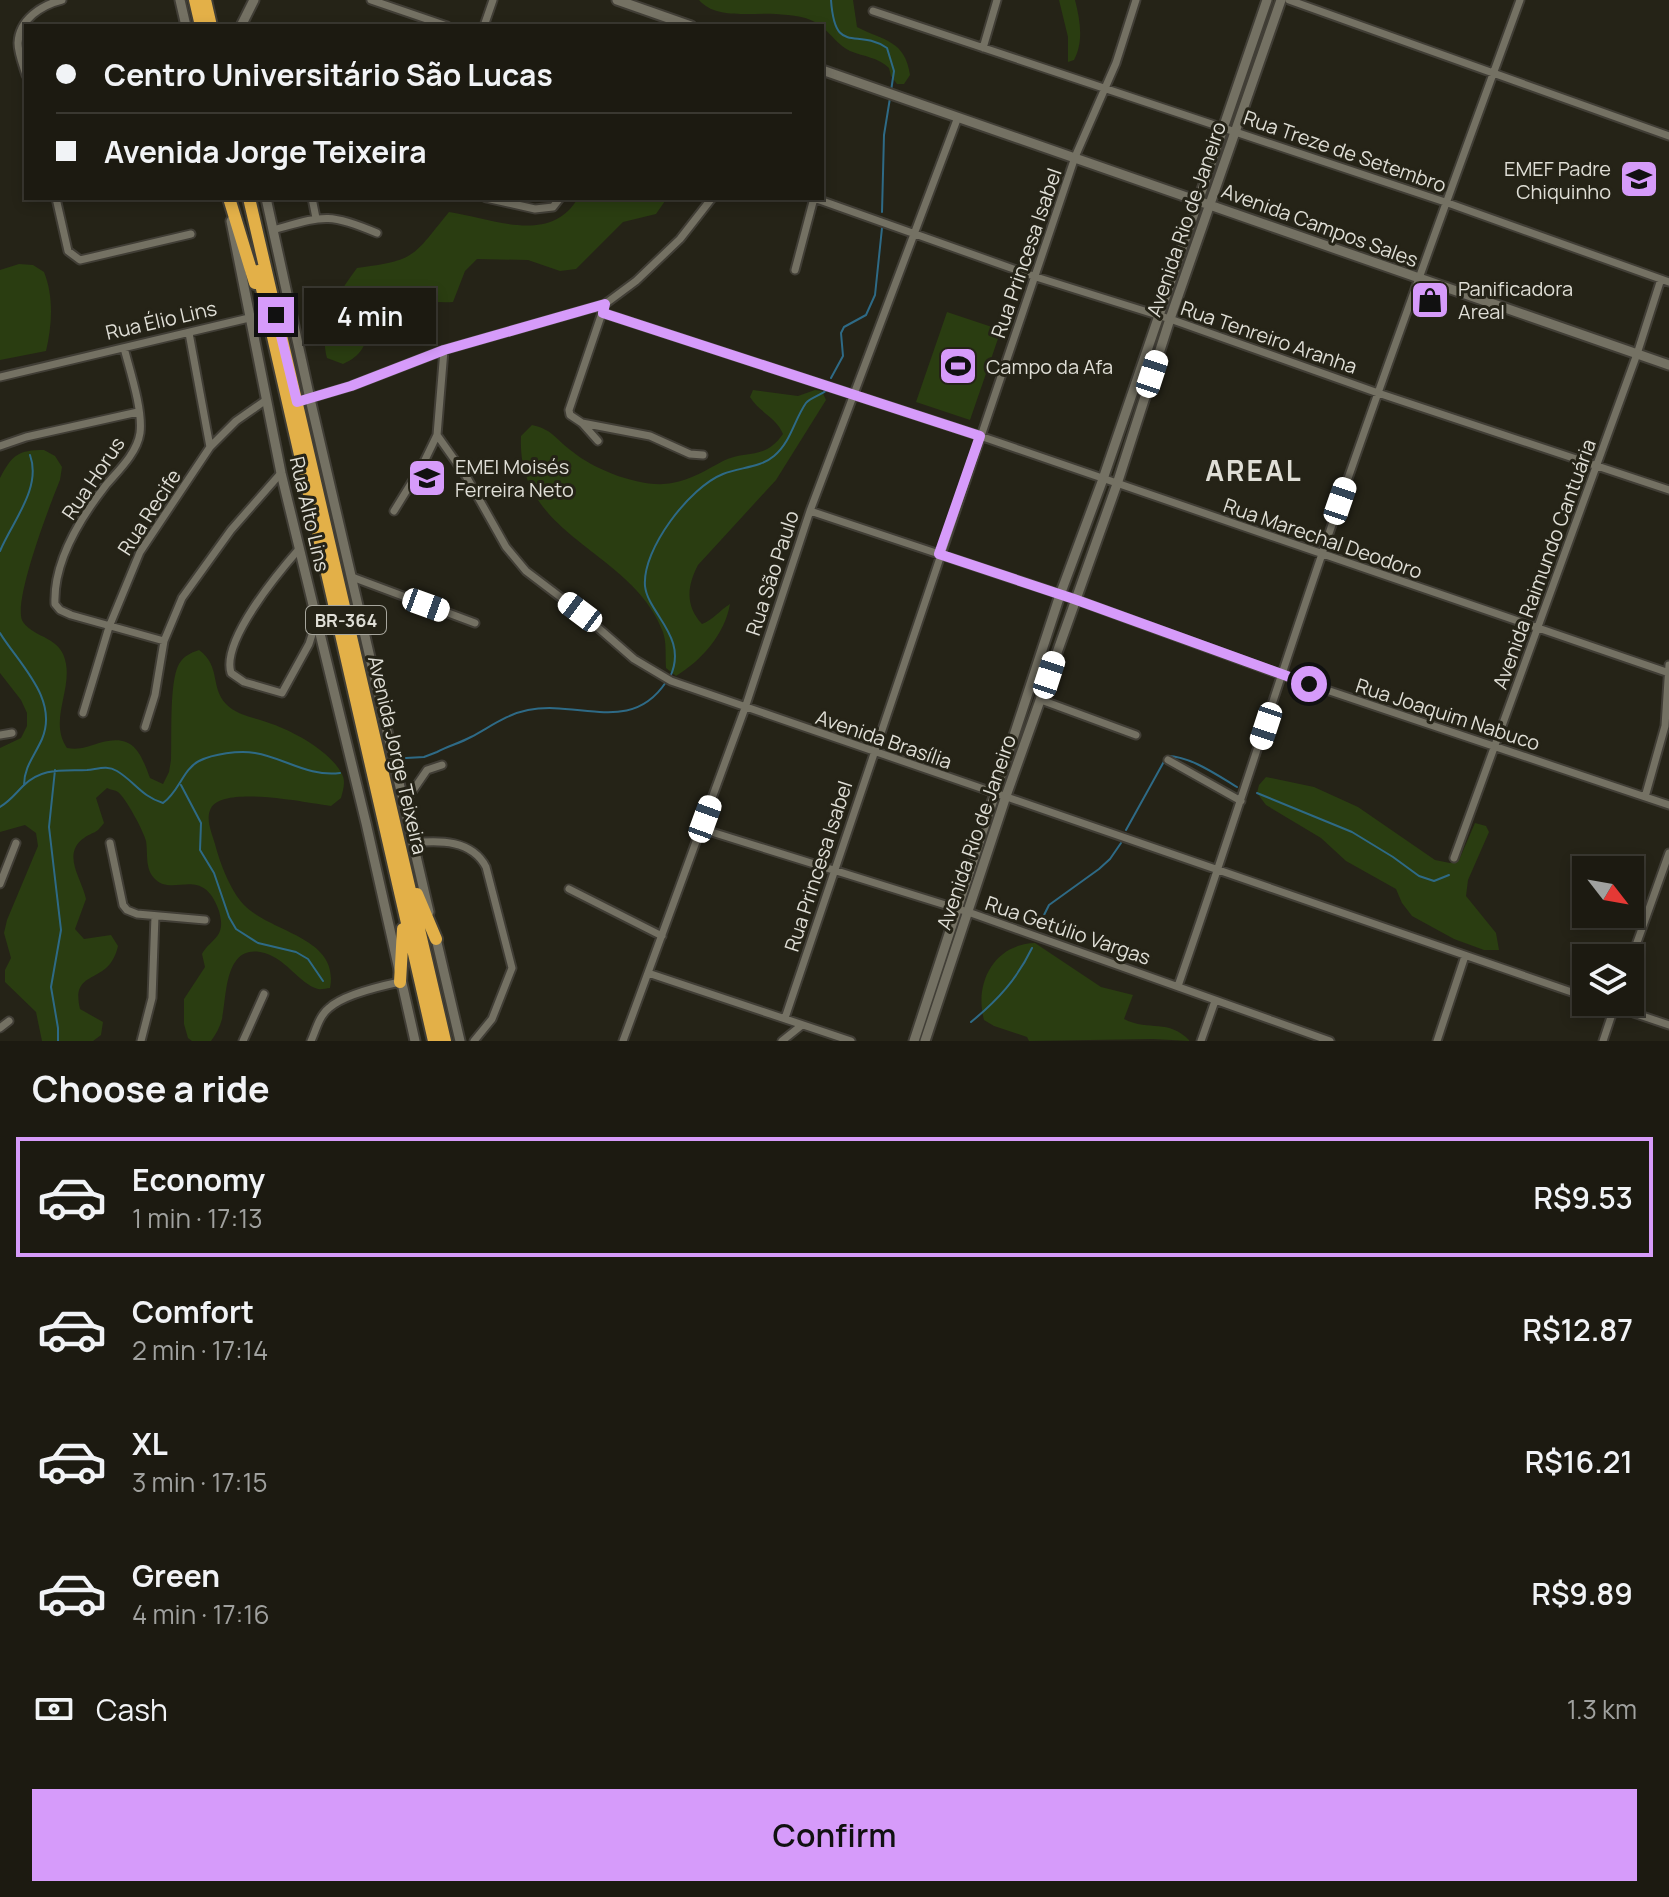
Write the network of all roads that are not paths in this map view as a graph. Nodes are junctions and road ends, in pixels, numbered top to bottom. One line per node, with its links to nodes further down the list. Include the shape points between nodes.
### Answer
1 (62, 0): 16 (street, via 32,14)
2 (180, 0): 17 (main road)
3 (195, 0): 18 (highway)
4 (205, 0): 19 (highway)
5 (254, 0): 20 (main road)
6 (371, 0): 21 (street)
7 (493, 0): 22 (street)
8 (617, 0): 23 (main road)
9 (997, 0): 25 (street)
10 (1136, 0): 29 (street, Rua Princesa Isabel)
11 (1267, 0): 31 (main road, Avenida Rio de Janeiro)
12 (1281, 0): 32 (main road, Avenida Rio de Janeiro)
13 (1289, 0): 28 (street)
14 (1520, 0): 28 (street)
15 (873, 11): 25 (street, Rua Treze de Setembro)
16 (25, 24)
17 (186, 24)
18 (201, 24)
19 (211, 24)
20 (242, 24)
21 (441, 24)
22 (485, 24)
23 (685, 24)
24 (24, 26): 26 (street, via 18,44)
25 (983, 48): 29 (street, Rua Treze de Setembro)
26 (24, 67)
27 (824, 71): 30 (main road, Avenida Campos Sales)
28 (1494, 72): 33 (street); 48 (street)
29 (1106, 87): 31 (street, Rua Treze de Setembro); 34 (street, Rua Princesa Isabel)
30 (958, 117): 34 (main road, Avenida Campos Sales); 53 (street, Rua São Paulo)
31 (1222, 127): 32 (street, Rua Treze de Setembro); 47 (main road, Avenida Rio de Janeiro)
32 (1235, 131): 48 (street, Rua Treze de Setembro); 49 (main road, Avenida Rio de Janeiro)
33 (1669, 136)
34 (1075, 157): 47 (main road, Avenida Campos Sales); 56 (street, Rua Princesa Isabel)
35 (56, 200): 54 (street, via 68,251 76,259)
36 (228, 200): 62 (main road)
37 (229, 200): 59 (highway)
38 (241, 200): 59 (highway, Avenida Jorge Teixeira / BR-364)
39 (250, 200): 73 (highway, Avenida Jorge Teixeira / BR-364)
40 (266, 200): 51 (main road)
41 (312, 200): 50 (street)
42 (495, 200): 43 (street, via 535,209 553,207)
43 (558, 200)
44 (710, 200): 60 (street, via 680,239)
45 (813, 200): 55 (street)
46 (820, 200): 53 (street, Rua Tenreiro Aranha)
47 (1198, 200): 49 (main road, Avenida Campos Sales); 61 (main road, Avenida Rio de Janeiro)
48 (1445, 202): 57 (street); 58 (street, Rua Treze de Setembro)
49 (1210, 204): 57 (main road, Avenida Campos Sales); 63 (main road, Avenida Rio de Janeiro)
50 (316, 218): 51 (street); 52 (street, via 338,219)
51 (273, 230): 73 (main road)
52 (377, 233)
53 (912, 233): 56 (street, Rua Tenreiro Aranha); 71 (street, Rua São Paulo)
54 (191, 234)
55 (795, 270)
56 (1036, 277): 61 (street, Rua Tenreiro Aranha); 77 (street, Rua Princesa Isabel)
57 (1418, 279): 67 (main road, Avenida Campos Sales); 70 (street)
58 (1665, 280): 67 (street, Avenida Raimundo Cantuária)
59 (264, 301): 131 (highway, Avenida Jorge Teixeira / BR-364)
60 (604, 309): 66 (street); 71 (street, Rua Marechal Deodoro); 75 (street, via 569,410)
61 (1157, 315): 63 (street, Rua Tenreiro Aranha); 84 (main road, Avenida Rio de Janeiro)
62 (249, 318): 64 (street, Rua Élio Lins); 72 (main road, Rua Élio Lins)
63 (1170, 319): 70 (street, Rua Tenreiro Aranha); 85 (main road, Avenida Rio de Janeiro)
64 (189, 333): 65 (street, Rua Élio Lins); 80 (street)
65 (124, 348): 69 (street, Rua Élio Lins); 74 (street, Rua Horus)
66 (444, 350): 73 (street); 76 (street)
67 (1637, 354): 68 (main road, Avenida Campos Sales); 82 (street, Avenida Raimundo Cantuária)
68 (1669, 365)
69 (0, 377)
70 (1378, 393): 82 (street, Rua Tenreiro Aranha); 91 (street)
71 (855, 394): 77 (street, Rua Marechal Deodoro); 88 (street, Rua São Paulo)
72 (266, 400): 80 (street, Rua Recife); 83 (main road, Rua Alto Lins)
73 (303, 401): 92 (main road); 120 (highway, Avenida Jorge Teixeira / BR-364)
74 (138, 412): 79 (street); 97 (street, Rua Horus, via 141,430 135,448 80,523 55,596 60,610)
75 (582, 423): 78 (street); 81 (street, via 650,436)
76 (437, 435): 87 (street); 103 (street, Avenida Brasília, via 512,557 616,645 667,679)
77 (980, 436): 84 (street, Rua Marechal Deodoro); 90 (street, Rua Princesa Isabel)
78 (598, 441)
79 (0, 446)
80 (210, 447): 97 (street, Rua Recife, via 140,552)
81 (703, 455)
82 (1595, 466): 86 (street, Rua Tenreiro Aranha); 98 (street, Avenida Raimundo Cantuária)
83 (281, 473): 89 (main road, Rua Alto Lins); 99 (street, via 191,583)
84 (1103, 479): 85 (street, Rua Marechal Deodoro); 93 (main road, Avenida Rio de Janeiro)
85 (1117, 484): 91 (street, Rua Marechal Deodoro); 94 (main road, Avenida Rio de Janeiro)
86 (1669, 490)
87 (394, 511)
88 (810, 511): 90 (street, Rua Joaquim Nabuco); 103 (street, Rua São Paulo)
89 (299, 549): 95 (main road, Rua Alto Lins); 95 (street, via 257,603 230,659 230,671 239,681 282,693)
90 (939, 554): 93 (street, Rua Joaquim Nabuco); 110 (street, Rua Princesa Isabel)
91 (1322, 554): 98 (street, Rua Marechal Deodoro); 101 (street)
92 (352, 577): 96 (street); 117 (main road)
93 (1060, 595): 94 (street, Rua Joaquim Nabuco); 113 (main road, Avenida Rio de Janeiro)
94 (1074, 599): 101 (street, Rua Joaquim Nabuco); 102 (main road, Avenida Rio de Janeiro)
95 (316, 620): 140 (main road, Rua Alto Lins)
96 (475, 623)
97 (109, 627): 99 (street, Rua Horus); 104 (street, Rua Recife)
98 (1539, 628): 100 (street, Rua Marechal Deodoro); 109 (street, Avenida Raimundo Cantuária)
99 (164, 641): 105 (street)
100 (1668, 670): 115 (street, via 1665,726)
101 (1282, 675): 109 (street, Rua Joaquim Nabuco); 116 (street)
102 (1041, 700): 108 (street); 114 (main road, Avenida Rio de Janeiro)
103 (745, 708): 110 (street, Avenida Brasília); 119 (street, Rua São Paulo)
104 (83, 713)
105 (145, 727)
106 (12, 733): 107 (street)
107 (0, 735)
108 (1136, 735)
109 (1495, 746): 115 (street, Rua Joaquim Nabuco); 125 (street, Avenida Raimundo Cantuária)
110 (873, 752): 113 (street, Avenida Brasília); 127 (street, Rua Princesa Isabel)
111 (1168, 760): 116 (street)
112 (442, 765): 117 (street, via 427,770)
113 (995, 792): 114 (street, Avenida Brasília); 130 (main road, Avenida Rio de Janeiro)
114 (1006, 796): 126 (street, Avenida Brasília); 132 (main road, Avenida Rio de Janeiro)
115 (1645, 797): 118 (street, Rua Joaquim Nabuco)
116 (1241, 801): 126 (street)
117 (403, 805): 123 (main road)
118 (1669, 805)
119 (702, 829): 127 (street, Rua Getúlio Vargas); 135 (street, Rua São Paulo)
120 (398, 840): 136 (highway); 158 (highway, Avenida Jorge Teixeira / BR-364)
121 (16, 843): 128 (street)
122 (110, 843): 133 (street, via 125,908)
123 (412, 843): 136 (main road); 152 (street, via 452,843 477,853 486,867 512,962 492,1019)
124 (1669, 853): 137 (street)
125 (1454, 858)
126 (1218, 870): 138 (street, Avenida Brasília); 141 (street)
127 (834, 872): 130 (street, Rua Getúlio Vargas); 147 (street, Rua Princesa Isabel)
128 (0, 884)
129 (569, 889): 135 (street)
130 (956, 908): 132 (street, Rua Getúlio Vargas); 163 (main road, Avenida Rio de Janeiro)
131 (404, 909): 140 (highway); 157 (highway, Avenida Jorge Teixeira / BR-364)
132 (968, 912): 141 (street, Rua Getúlio Vargas); 164 (main road, Avenida Rio de Janeiro)
133 (155, 916): 134 (street); 153 (street, via 153,986)
134 (205, 920)
135 (662, 936): 139 (street, Rua São Paulo)
136 (436, 939): 159 (main road)
137 (1636, 944)
138 (1465, 956): 142 (street, Avenida Brasília); 167 (street)
139 (648, 973): 147 (street); 160 (street, Rua São Paulo)
140 (400, 982): 155 (street, via 330,1006); 156 (main road, Rua Alto Lins)
141 (1178, 986): 144 (street, Rua Getúlio Vargas)
142 (1572, 992)
143 (264, 994): 154 (street)
144 (1215, 1001): 165 (street); 166 (street, Rua Getúlio Vargas)
145 (1644, 1015): 150 (street)
146 (1611, 1016): 168 (street)
147 (785, 1018): 149 (street)
148 (9, 1021): 151 (street)
149 (802, 1025): 161 (street); 162 (street)
150 (1669, 1025)
151 (0, 1028)
152 (478, 1040)
153 (141, 1041)
154 (243, 1041)
155 (311, 1041)
156 (415, 1041)
157 (434, 1041)
158 (445, 1041)
159 (460, 1041)
160 (623, 1041)
161 (782, 1041)
162 (851, 1041)
163 (914, 1041)
164 (925, 1041)
165 (1201, 1041)
166 (1330, 1041)
167 (1437, 1041)
168 (1603, 1041)

